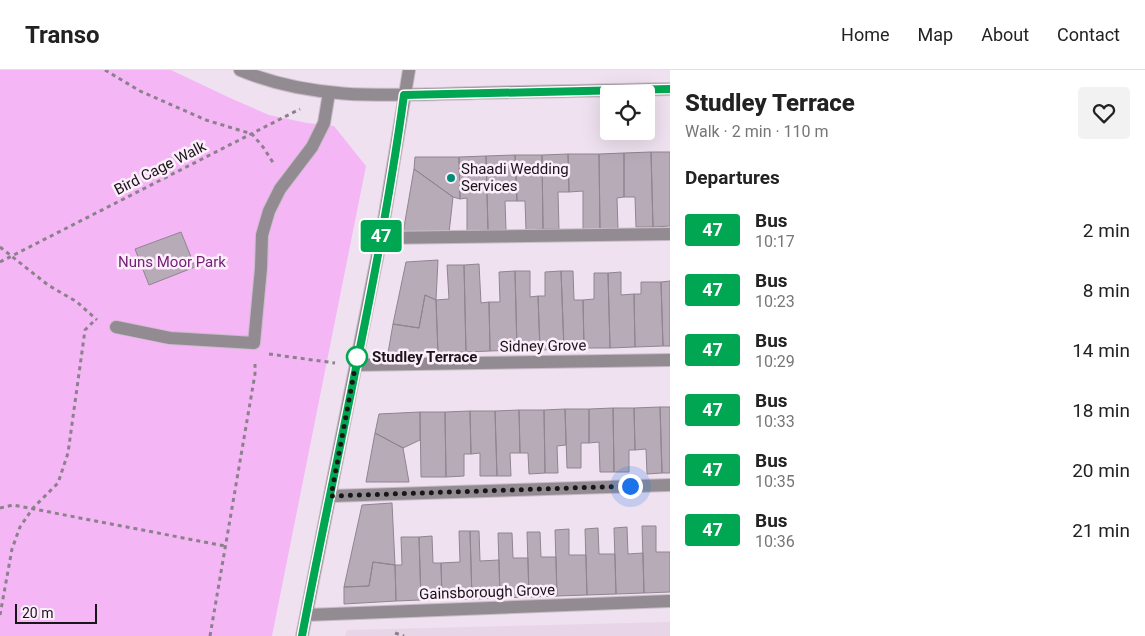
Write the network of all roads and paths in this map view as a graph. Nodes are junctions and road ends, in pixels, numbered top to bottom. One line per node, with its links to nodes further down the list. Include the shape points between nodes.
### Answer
1 (105, 70): 7 (path, via 140,91 198,117)
2 (240, 70): 5 (street, via 297,88)
3 (409, 70): 6 (street)
4 (670, 89): 6 (street)
5 (329, 93): 6 (street); 7 (path, Bird Cage Walk); 8 (street, via 324,123 312,147)
6 (404, 95): 10 (street)
7 (252, 134): 8 (path); 12 (path, Bird Cage Walk)
8 (285, 182): 16 (street, via 269,211 262,235)
9 (670, 234): 10 (street)
10 (381, 238): 18 (street)
11 (0, 247): 12 (path)
12 (12, 256): 13 (path, Bird Cage Walk); 14 (path)
13 (0, 262)
14 (96, 319): 15 (path); 22 (path, via 84,330 68,453 58,483)
15 (116, 327): 16 (street, via 170,338)
16 (254, 348): 18 (path); 23 (path, via 255,374)
17 (670, 360): 18 (street, Sidney Grove)
18 (356, 365): 20 (street)
19 (670, 485): 20 (street)
20 (331, 496): 26 (street)
21 (0, 508): 22 (path, via 13,505)
22 (33, 508): 23 (path); 25 (path, via 20,527 12,549)
23 (225, 546): 27 (path)
24 (670, 600): 26 (street, Gainsborough Grove)
25 (0, 615)
26 (306, 615): 28 (street)
27 (210, 636)
28 (302, 636)

